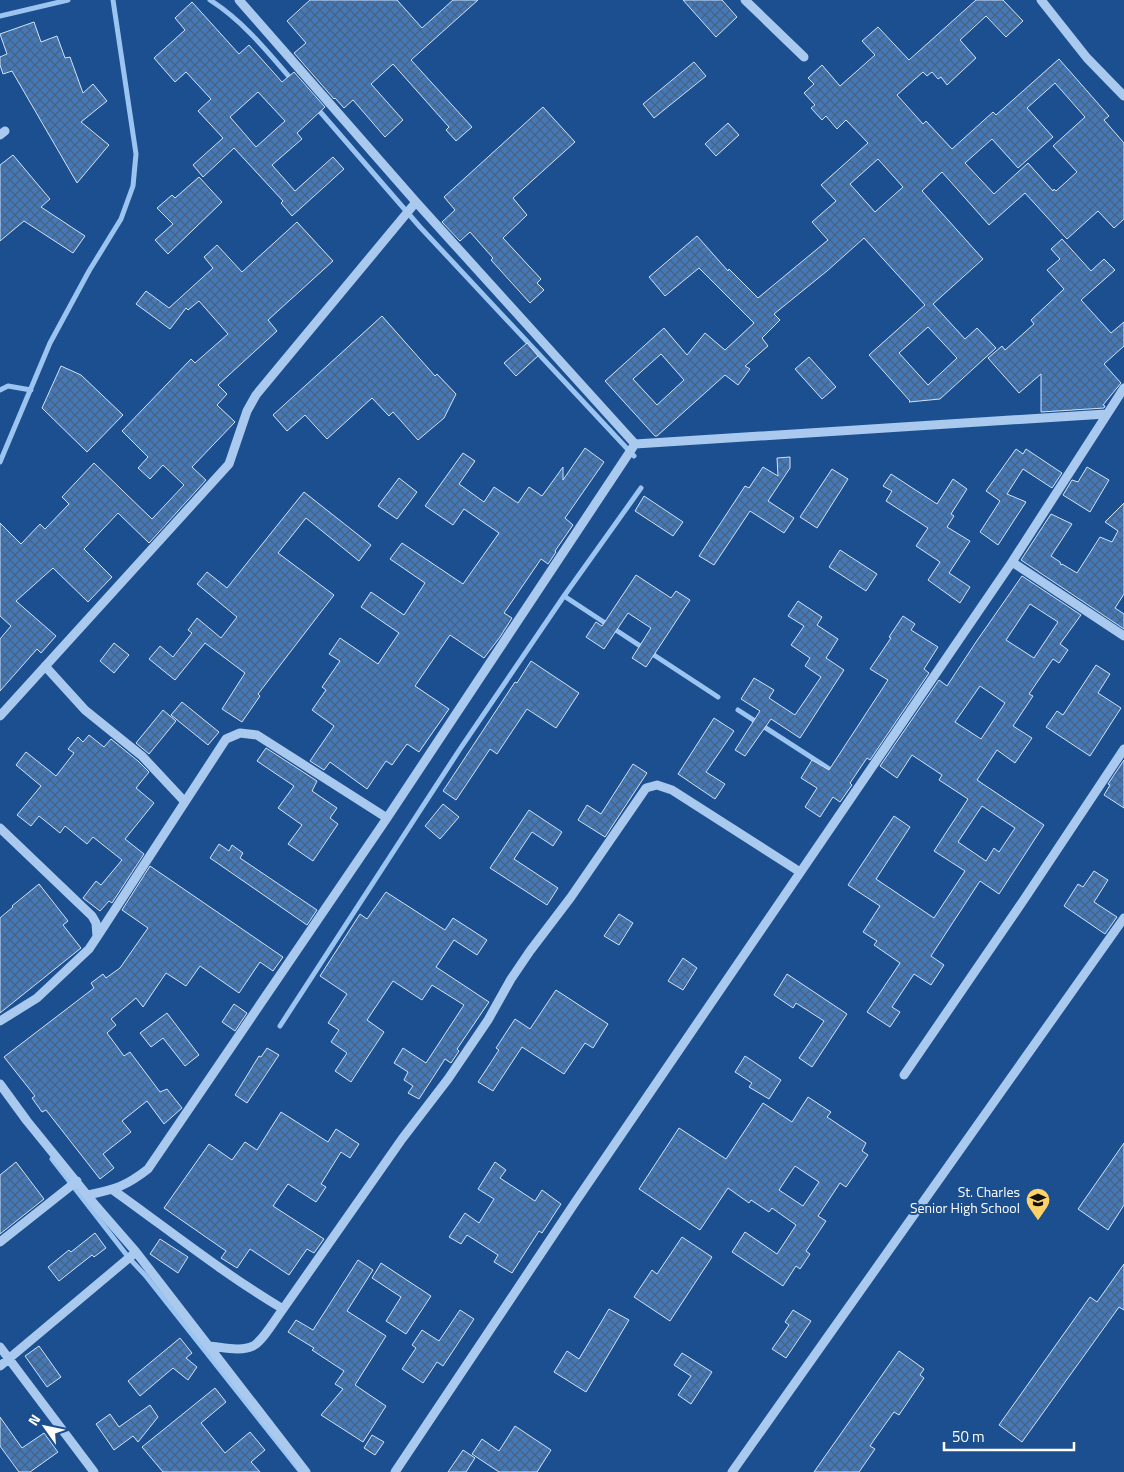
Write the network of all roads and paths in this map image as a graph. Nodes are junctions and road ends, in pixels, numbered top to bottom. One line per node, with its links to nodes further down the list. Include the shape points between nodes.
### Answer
1 (240, 0): 6 (street)
2 (746, 0): 4 (street)
3 (1041, 0): 5 (street)
4 (804, 57)
5 (1124, 96)
6 (416, 202): 9 (street); 12 (street, via 256,395 247,410 229,464)
7 (1124, 388): 8 (street)
8 (1106, 414): 9 (street); 10 (street)
9 (635, 444): 16 (street)
10 (1012, 562): 11 (street); 18 (street)
11 (1124, 636)
12 (45, 666): 13 (street); 15 (street, via 85,710 142,756)
13 (0, 716)
14 (1124, 749): 22 (street)
15 (185, 802): 16 (street, via 226,739 240,733 257,735); 20 (street)
16 (387, 818): 25 (street, via 148,1169 130,1183)
17 (0, 828): 20 (street, via 92,916)
18 (800, 872): 29 (street, via 672,790 657,784 646,788 572,898 526,958 448,1079); 36 (street)
19 (1124, 918): 37 (street)
20 (97, 937): 21 (street, via 89,949 37,998)
21 (0, 1021)
22 (904, 1076)
23 (0, 1084): 24 (street)
24 (77, 1181): 26 (street); 27 (street)
25 (113, 1190): 26 (street); 29 (street)
26 (88, 1195): 28 (street)
27 (0, 1242)
28 (136, 1252): 30 (street); 32 (street)
29 (283, 1309): 30 (street, via 254,1346)
30 (209, 1346): 35 (street)
31 (0, 1347): 32 (street)
32 (9, 1360): 33 (street); 34 (street)
33 (0, 1366)
34 (94, 1472)
35 (306, 1472)
36 (395, 1472)
37 (732, 1472)

